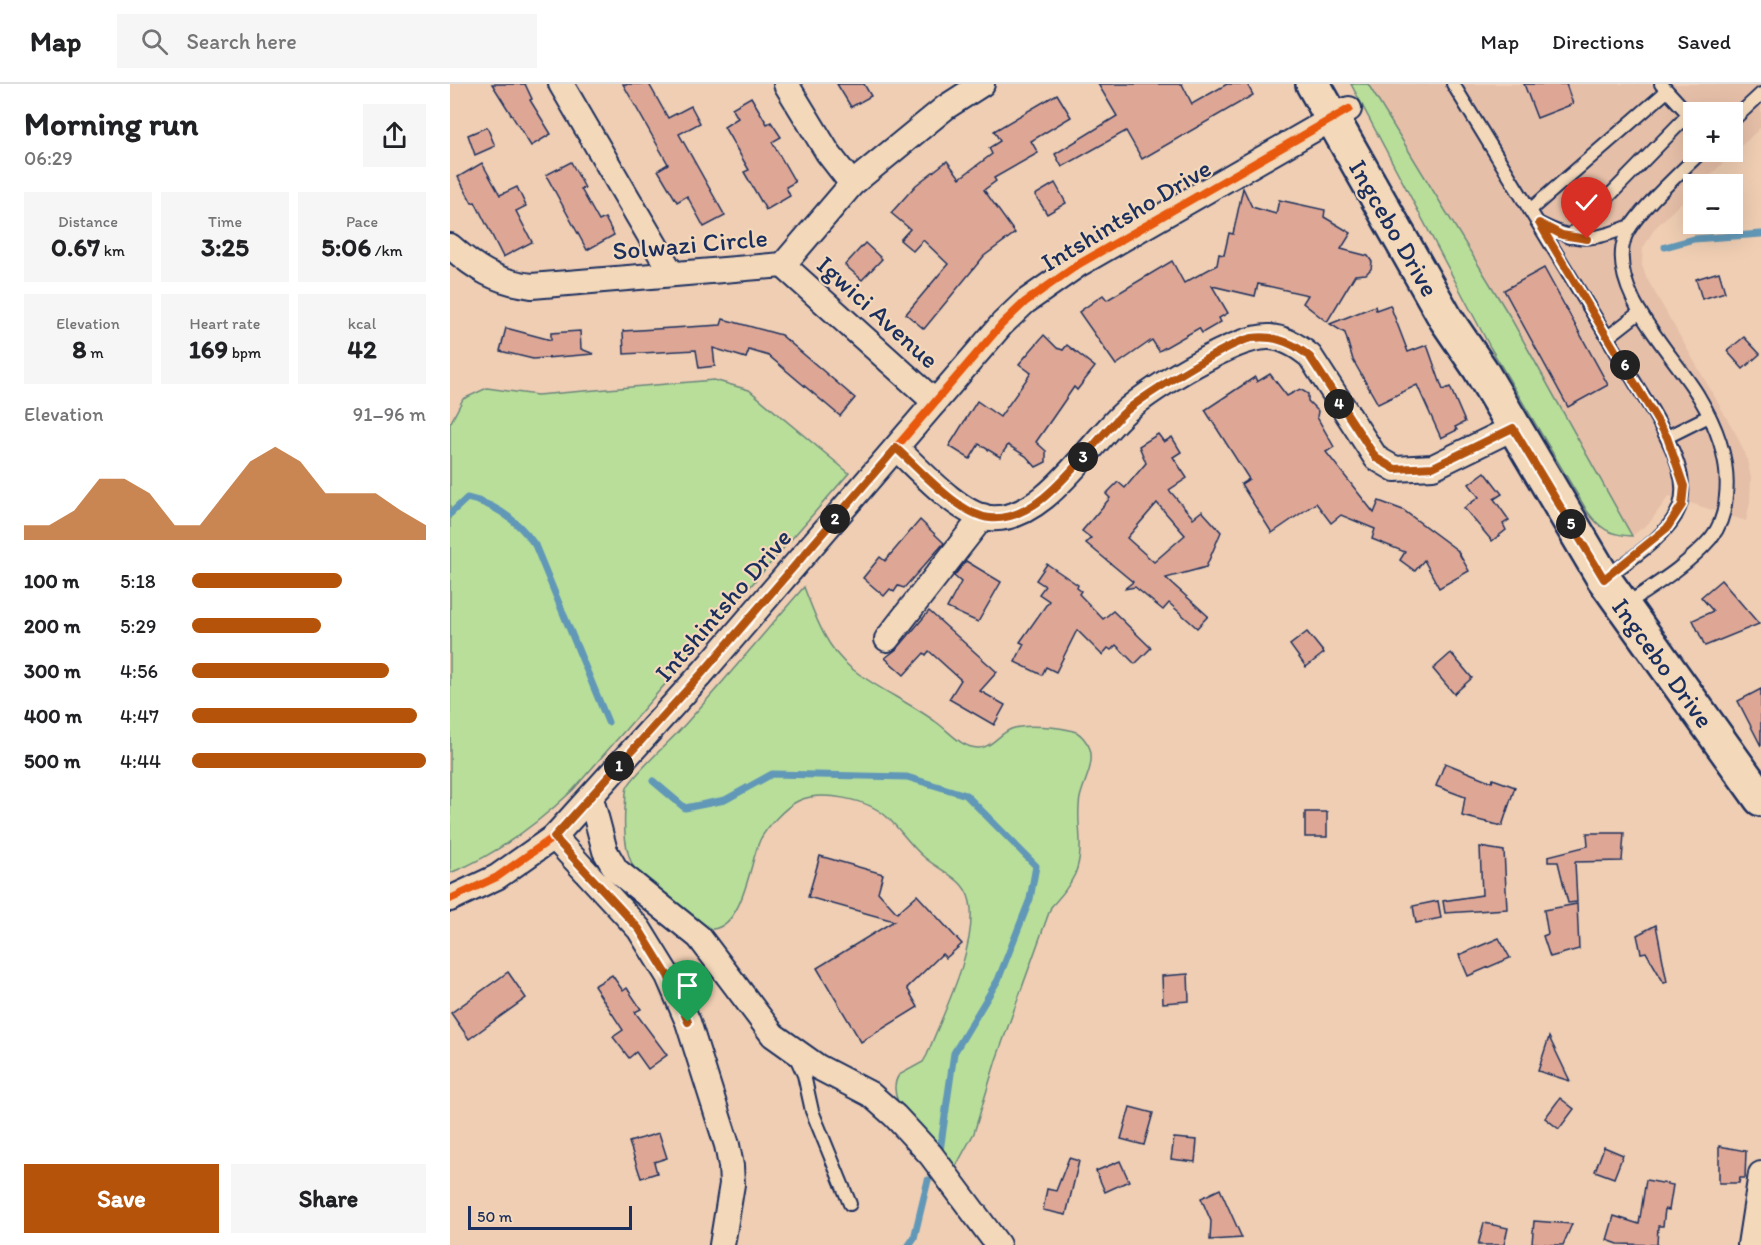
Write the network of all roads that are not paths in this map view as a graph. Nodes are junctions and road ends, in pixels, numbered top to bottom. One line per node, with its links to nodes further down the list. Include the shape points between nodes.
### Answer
1 (561, 84): 20 (street)
2 (786, 84): 13 (street)
3 (982, 84): 13 (street, Solwazi Circle, via 946,107)
4 (1313, 84): 8 (main road, Ingcebo Drive)
5 (1453, 84): 14 (lane)
6 (1664, 87): 9 (lane); 14 (lane)
7 (1761, 94): 10 (lane)
8 (1338, 103): 23 (street, Intshintsho Drive, via 1079,264 1025,302); 25 (main road, Ingcebo Drive, via 1446,319)
9 (1683, 108)
10 (1743, 110)
11 (1683, 125): 17 (lane)
12 (1691, 162): 16 (lane)
13 (852, 184): 19 (street, Solwazi Circle)
14 (1530, 210): 15 (lane)
15 (1539, 223): 17 (lane); 22 (lane)
16 (1630, 226): 17 (lane, via 1600,237); 21 (lane, via 1623,246 1623,269)
17 (1569, 237)
18 (450, 246): 20 (street, Solwazi Circle, via 479,270 510,284 552,286)
19 (783, 265): 20 (street, Solwazi Circle); 23 (street, Igwici Avenue)
20 (672, 274)
21 (1640, 312): 22 (lane); 24 (lane)
22 (1608, 337): 26 (lane)
23 (935, 402): 27 (street, Intshintsho Drive)
24 (1709, 416): 26 (lane); 30 (lane, via 1727,466 1724,512 1712,536 1690,559)
25 (1513, 428): 28 (street, via 1433,467 1395,469 1376,458 1310,357 1288,341 1250,338 1170,381 1126,411 1029,509 1009,516); 29 (main road, Ingcebo Drive)
26 (1667, 437): 29 (lane, via 1684,486 1682,505 1667,528)
27 (896, 448): 28 (street, via 942,490); 32 (street, Intshintsho Drive)
28 (983, 516): 31 (street)
29 (1604, 579): 30 (main road, Ingcebo Drive)
30 (1622, 607): 33 (main road, Ingcebo Drive)
31 (886, 639)
32 (591, 798): 34 (street, Intshintsho Drive); 36 (street, via 611,862 627,881 699,937 761,1021)
33 (1761, 799)
34 (554, 837): 35 (street, Intshintsho Drive, via 496,877); 39 (street, via 639,929 668,976 688,1022 731,1166 732,1184)
35 (450, 899)
36 (794, 1051): 38 (lane, via 812,1111); 40 (street, via 870,1094 895,1116 932,1155)
37 (1760, 1186): 41 (street)
38 (850, 1204)
39 (722, 1245)
40 (998, 1245)
41 (1750, 1245)

